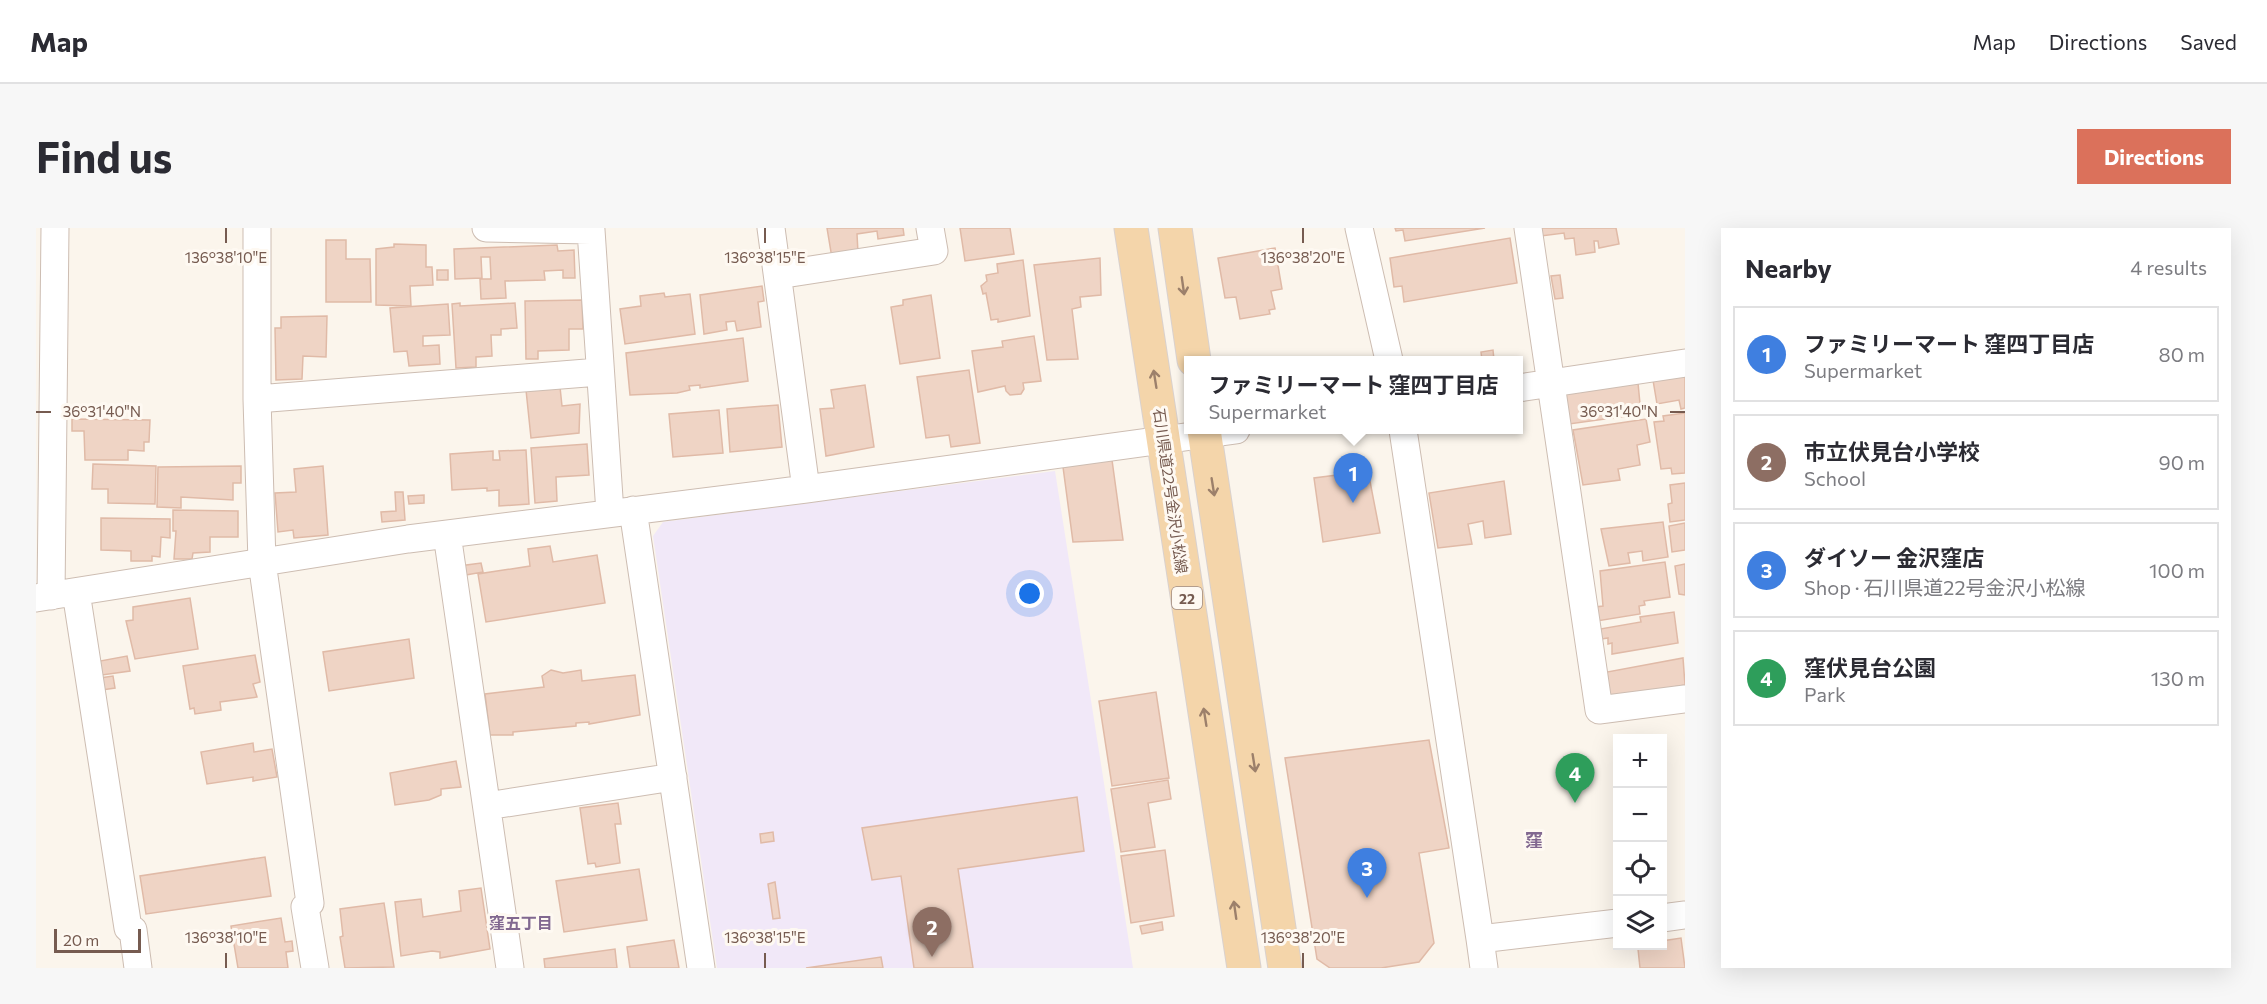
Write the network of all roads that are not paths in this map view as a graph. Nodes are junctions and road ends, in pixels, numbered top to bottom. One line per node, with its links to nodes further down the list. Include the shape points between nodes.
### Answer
1 (55, 228): 27 (street)
2 (257, 228): 18 (street)
3 (486, 228): 4 (street)
4 (505, 228): 15 (street, via 591,230)
5 (771, 228): 11 (street)
6 (930, 228): 11 (street, via 934,251)
7 (1131, 228): 22 (main road, 石川県道22号金沢小松線 / 22, one-way to 7)
8 (1174, 228): 12 (main road, one-way to 12)
9 (1359, 228): 13 (street)
10 (1528, 228): 16 (street)
11 (778, 275): 23 (street)
12 (1193, 356)
13 (1388, 356)
14 (1685, 363): 16 (street)
15 (599, 372): 18 (street); 24 (street)
16 (1551, 383): 17 (street); 28 (street, via 1599,710)
17 (1523, 387)
18 (257, 399): 26 (street)
19 (1196, 434): 22 (street)
20 (1215, 434): 40 (main road, one-way to 40)
21 (1403, 434): 34 (street)
22 (1164, 439): 23 (street); 39 (main road, 石川県道22号金沢小松線 / 22, one-way to 22)
23 (807, 489): 24 (street)
24 (622, 512): 25 (street); 29 (street)
25 (447, 534): 26 (street); 30 (street)
26 (262, 562): 27 (street); 36 (street, via 310,903 305,907)
27 (54, 595): 35 (street)
28 (1685, 699)
29 (673, 777): 30 (street); 38 (street)
30 (487, 806): 37 (street)
31 (1685, 915): 32 (street)
32 (1667, 917)
33 (1613, 923): 34 (street)
34 (1480, 939): 41 (street)
35 (138, 968)
36 (315, 968)
37 (510, 968)
38 (701, 968)
39 (1244, 968)
40 (1285, 968)
41 (1484, 968)

